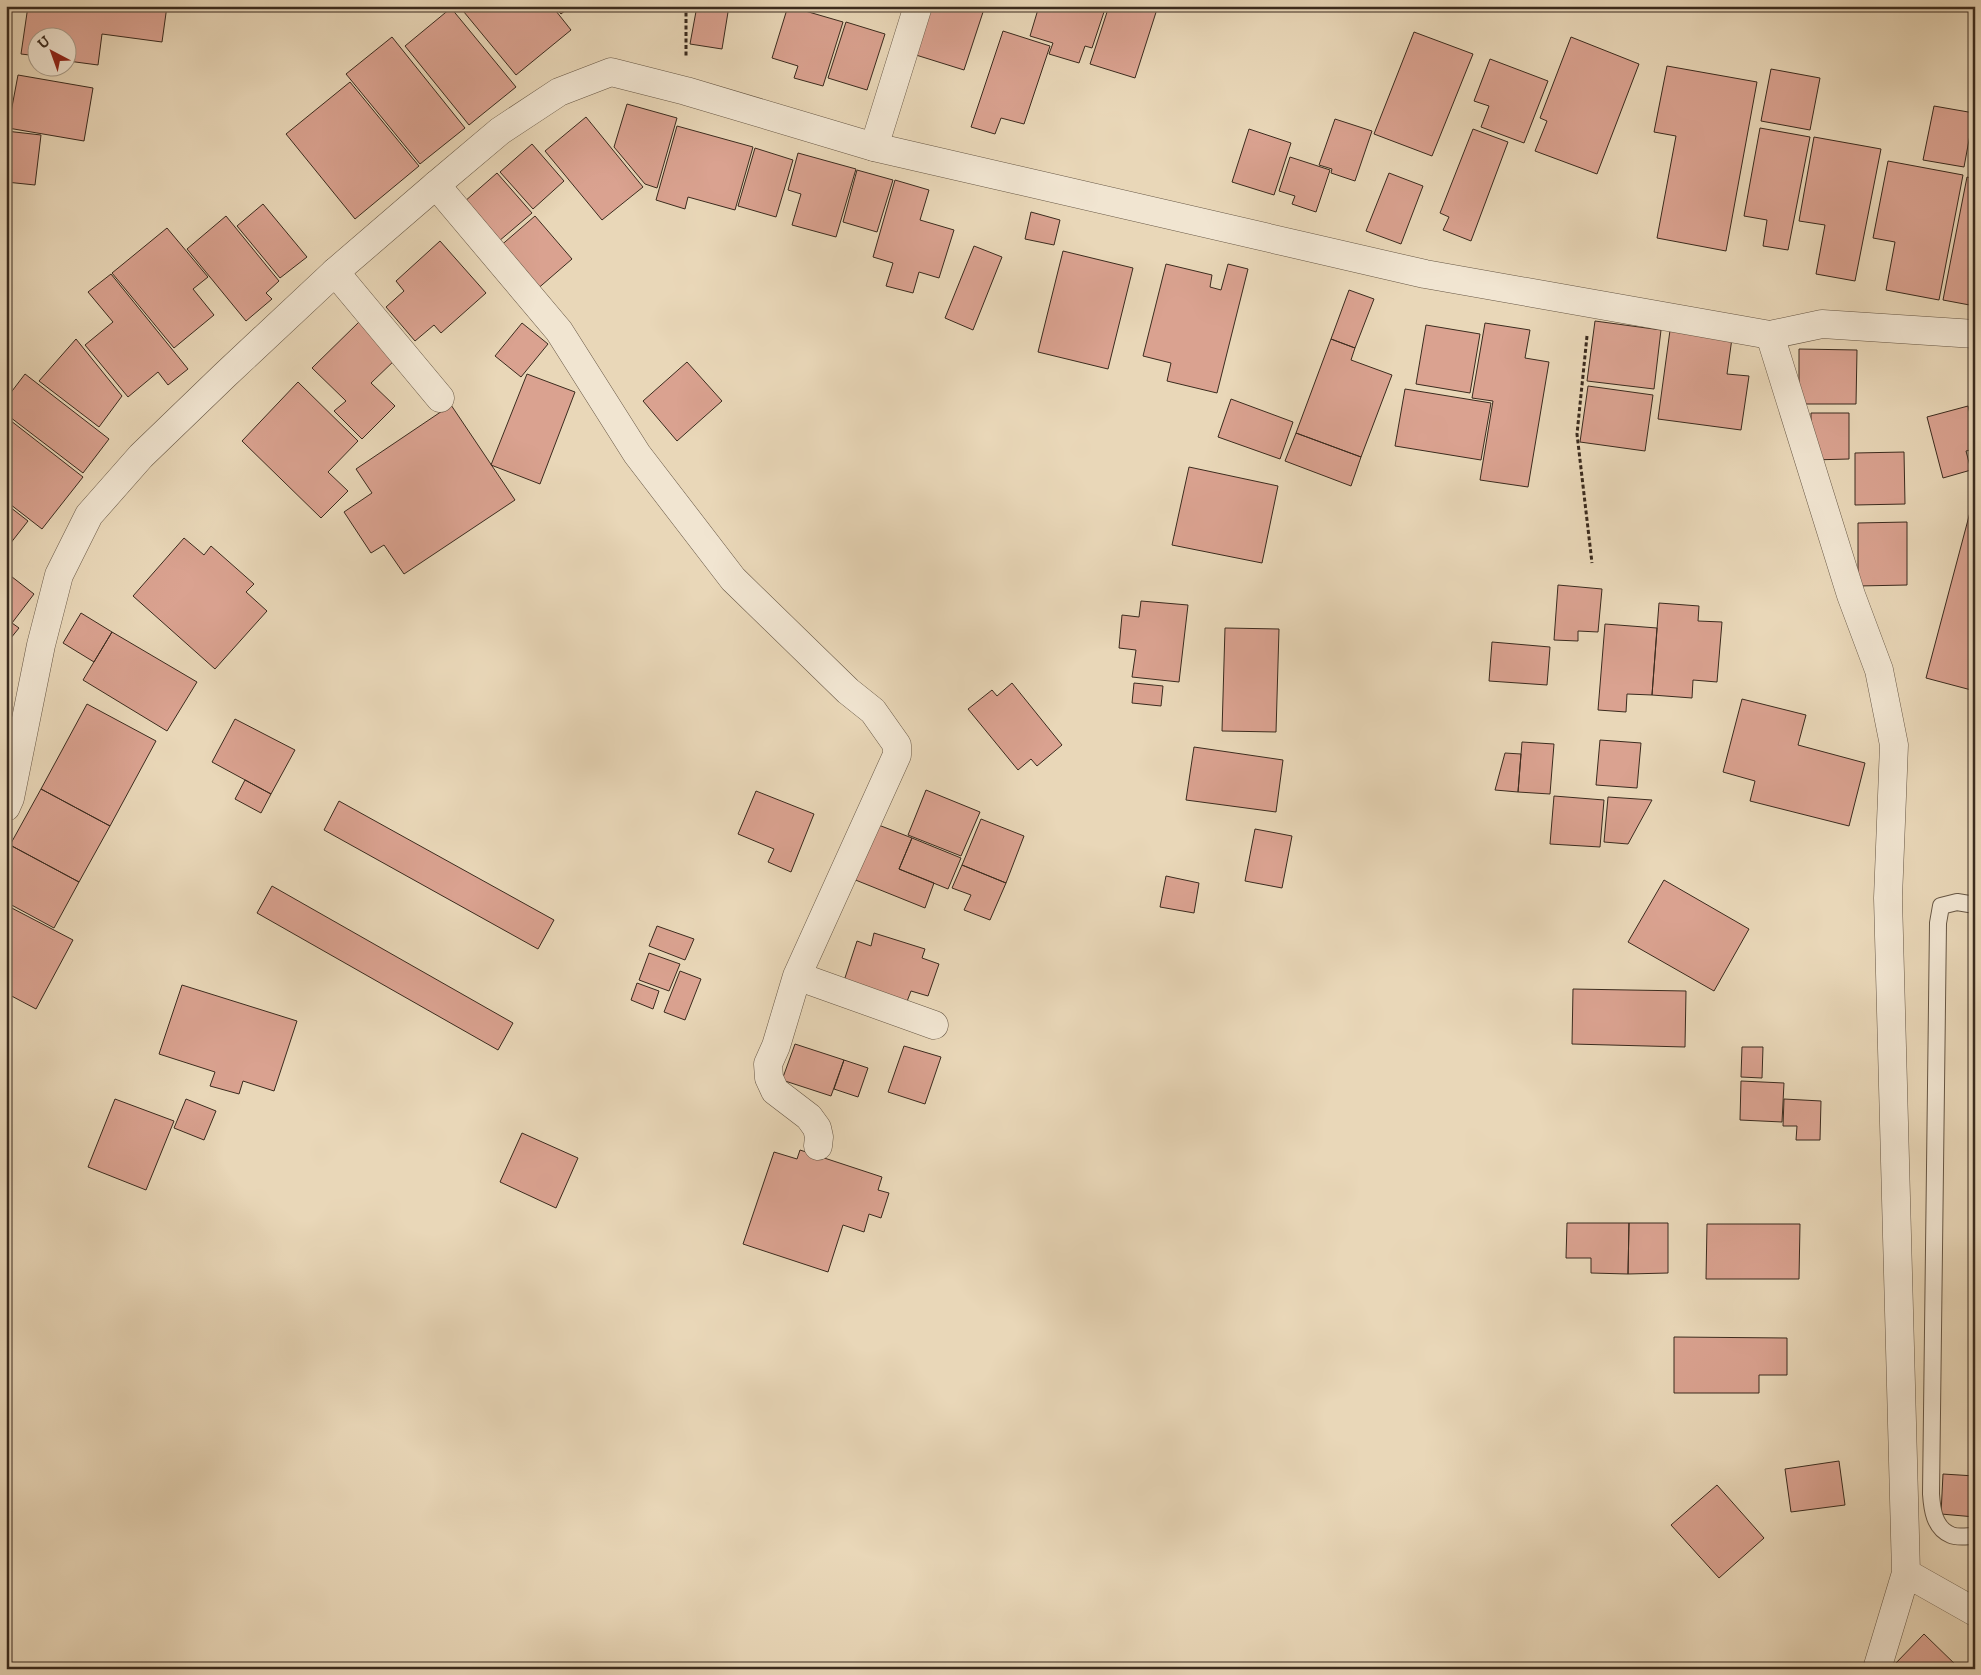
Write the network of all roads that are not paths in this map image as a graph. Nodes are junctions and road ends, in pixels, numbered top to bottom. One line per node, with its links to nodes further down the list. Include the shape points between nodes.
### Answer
1 (918, 6): 2 (street)
2 (874, 147): 3 (street, via 611,72 559,92 500,132); 6 (street, via 1425,274)
3 (436, 185): 4 (street); 10 (street, via 559,331 637,454 733,579 848,691 873,711 897,745 897,755)
4 (335, 272): 7 (street); 8 (street, via 141,456 89,514 59,575)
5 (1975, 334): 6 (street, via 1822,324)
6 (1770, 335): 14 (street, via 1851,595 1879,670 1894,745 1888,898)
7 (440, 398)
8 (6, 807)
9 (1975, 904): 13 (lane, via 1957,902 1941,906 1938,923 1931,1494 1932,1514 1942,1528 1951,1536)
10 (797, 976): 11 (street); 12 (street, via 768,1064 768,1078 775,1091 810,1117 817,1128)
11 (934, 1025)
12 (818, 1146)
13 (1975, 1536)
14 (1906, 1573): 15 (street); 16 (street)
15 (1975, 1612)
16 (1876, 1669)

